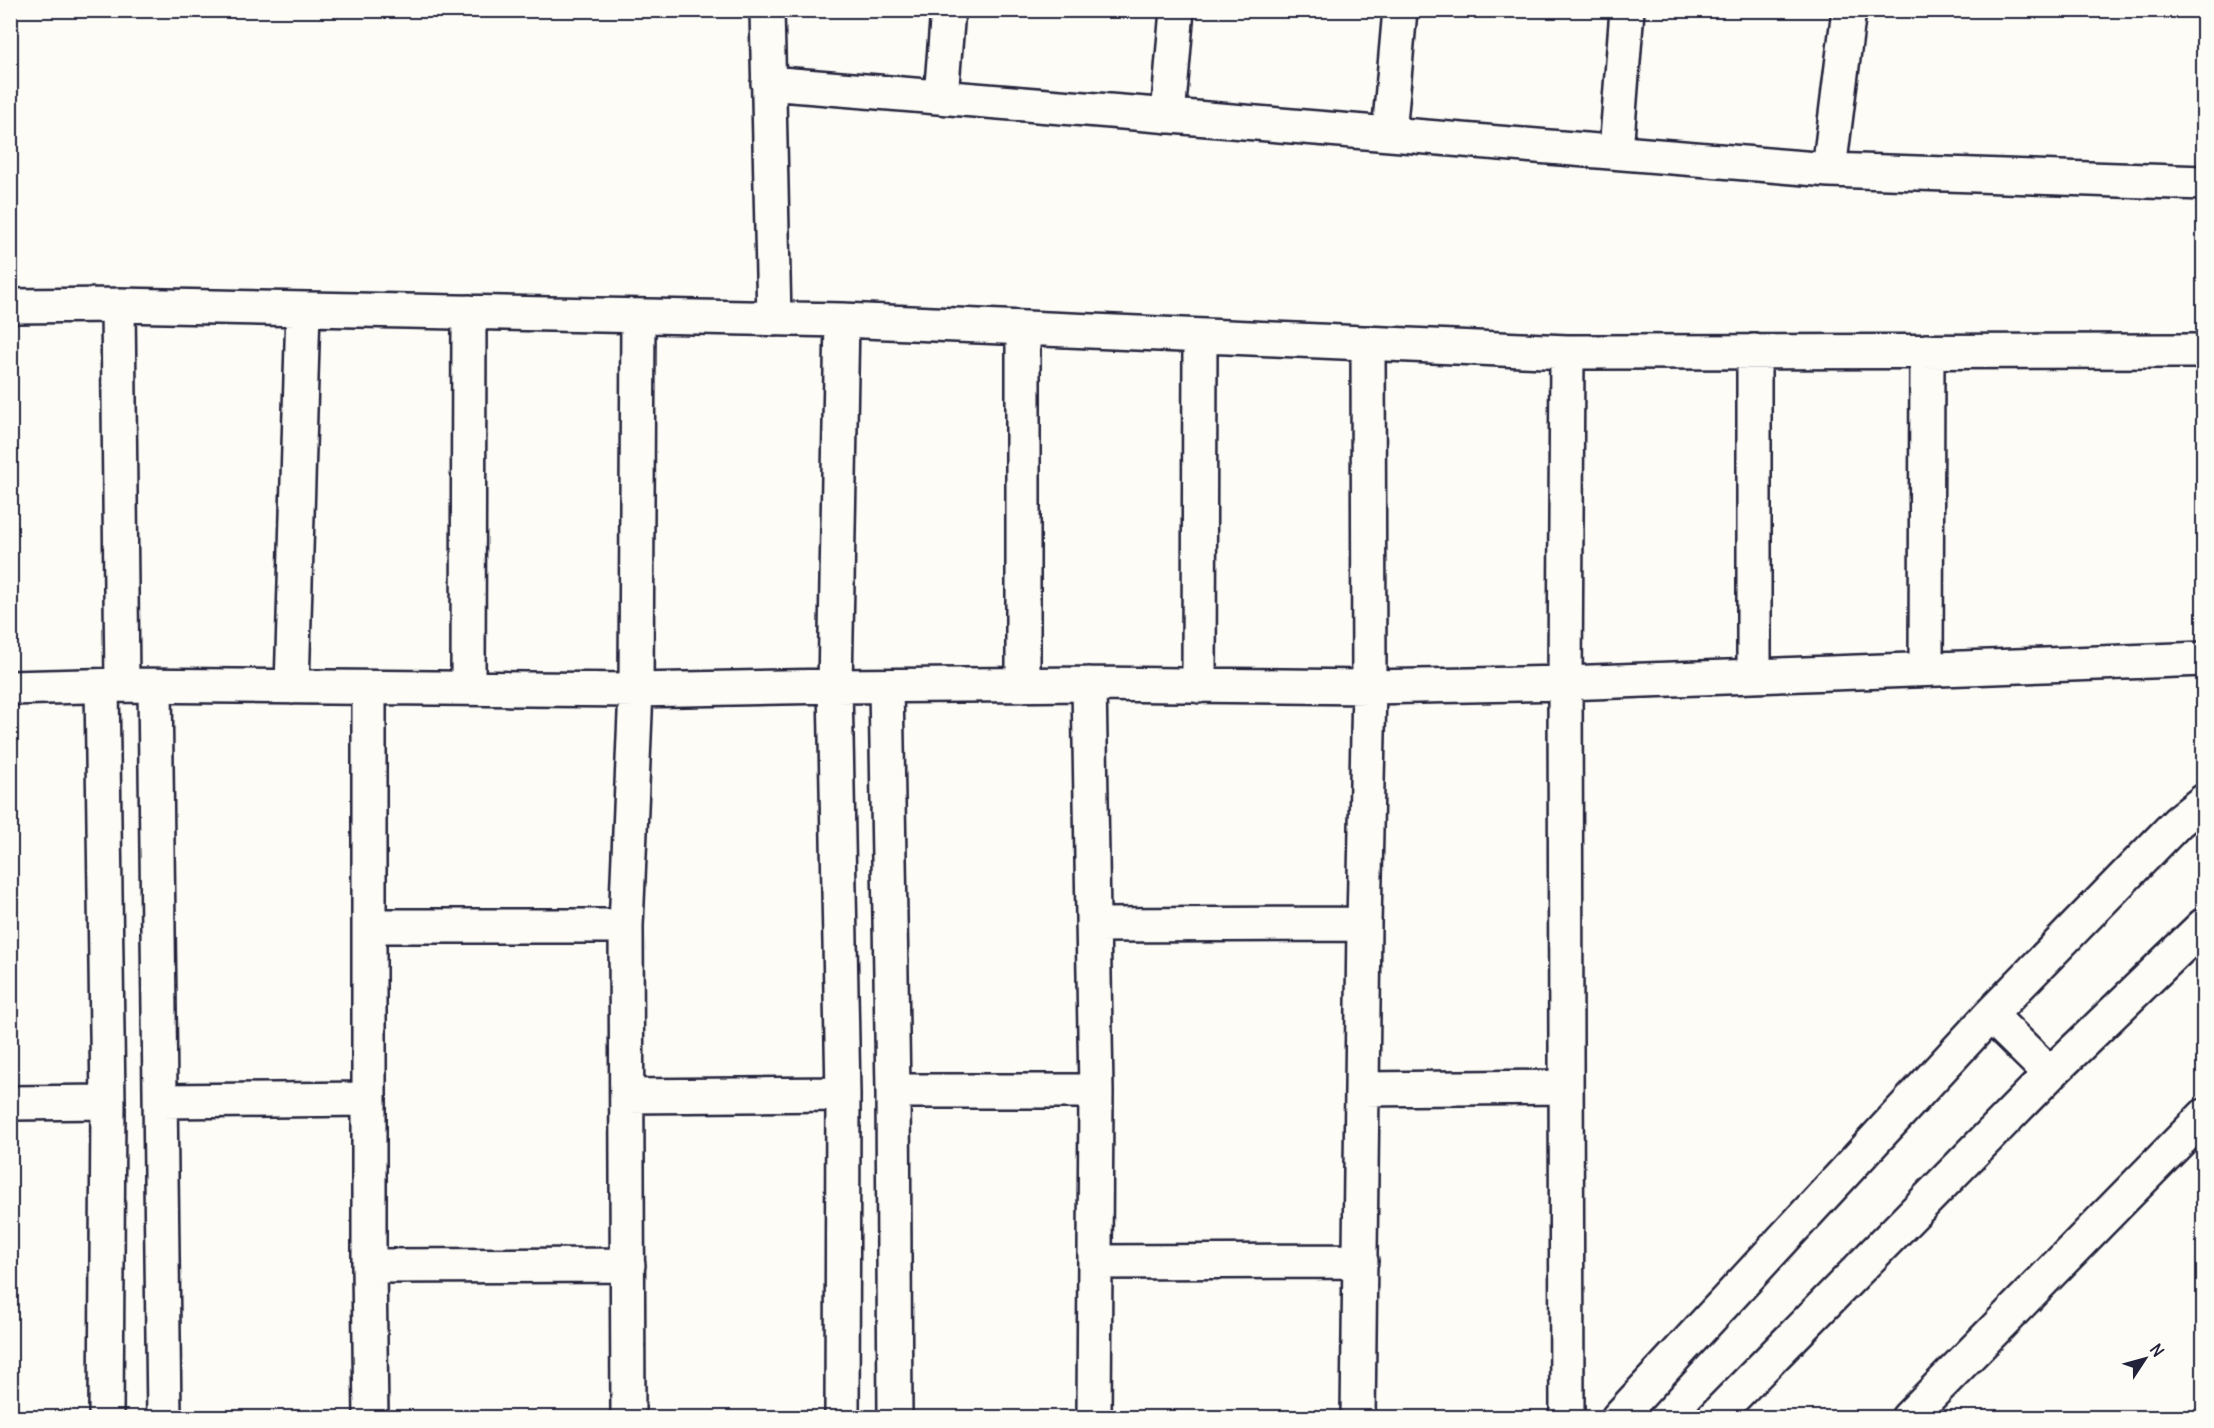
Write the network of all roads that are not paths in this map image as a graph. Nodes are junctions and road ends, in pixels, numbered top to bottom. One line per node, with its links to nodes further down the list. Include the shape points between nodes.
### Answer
1 (767, 10): 7 (street)
2 (948, 10): 8 (street)
3 (1177, 10): 9 (street)
4 (1400, 10): 10 (street)
5 (1627, 10): 11 (street)
6 (1849, 10): 12 (street)
7 (768, 83): 8 (street); 19 (street)
8 (941, 97): 9 (street)
9 (1168, 116): 10 (street)
10 (1389, 134): 11 (street)
11 (1616, 153): 12 (street)
12 (1829, 170): 13 (street)
13 (2204, 183)
14 (118, 305): 15 (street); 16 (street); 34 (street)
15 (10, 306)
16 (303, 309): 17 (street); 39 (street)
17 (469, 312): 18 (street); 40 (street)
18 (638, 316): 19 (street); 44 (street)
19 (774, 319): 20 (street)
20 (842, 321): 21 (street); 36 (street)
21 (1023, 328): 22 (street); 33 (street)
22 (1200, 336): 23 (street); 38 (street)
23 (1368, 343): 27 (street); 41 (street)
24 (1754, 351): 25 (street); 27 (street); 30 (street)
25 (1927, 351): 26 (street); 29 (street)
26 (2204, 351)
27 (1567, 352): 31 (street)
28 (2204, 659): 29 (street)
29 (1926, 669): 30 (street)
30 (1754, 676): 31 (street)
31 (1565, 683): 41 (street); 53 (street)
32 (1089, 684): 33 (street); 38 (street); 47 (street)
33 (1023, 685): 37 (street)
34 (112, 686): 35 (street); 42 (street); 61 (street)
35 (155, 686): 39 (street); 60 (street)
36 (835, 686): 37 (street); 44 (street); 57 (street)
37 (886, 686): 55 (street)
38 (1199, 686): 41 (street)
39 (292, 687): 43 (street)
40 (468, 687): 43 (street); 44 (street)
41 (1369, 687): 46 (street)
42 (10, 688)
43 (369, 688): 49 (street)
44 (636, 690): 50 (street)
45 (2204, 801): 51 (street, via 2178,822)
46 (1364, 924): 47 (street); 54 (street)
47 (1093, 925): 56 (street)
48 (2204, 925): 52 (street)
49 (369, 926): 50 (street); 59 (street)
50 (626, 926): 58 (street)
51 (1990, 1016): 52 (street); 77 (street)
52 (2050, 1074): 78 (street)
53 (1565, 1087): 54 (street); 76 (street)
54 (1362, 1089): 64 (street)
55 (893, 1091): 56 (street); 73 (street)
56 (1096, 1091): 65 (street)
57 (843, 1094): 58 (street); 72 (street)
58 (627, 1096): 66 (street)
59 (369, 1099): 60 (street); 67 (street)
60 (162, 1101): 69 (street)
61 (108, 1102): 62 (street); 68 (street)
62 (10, 1103)
63 (2204, 1116): 79 (street)
64 (1361, 1261): 65 (street); 75 (street)
65 (1095, 1262): 74 (street)
66 (628, 1265): 67 (street); 71 (street)
67 (369, 1266): 70 (street)
68 (106, 1418)
69 (164, 1418)
70 (371, 1418)
71 (628, 1418)
72 (842, 1418)
73 (895, 1418)
74 (1094, 1418)
75 (1358, 1418)
76 (1567, 1418)
77 (1618, 1418)
78 (1713, 1418)
79 (1908, 1418)

